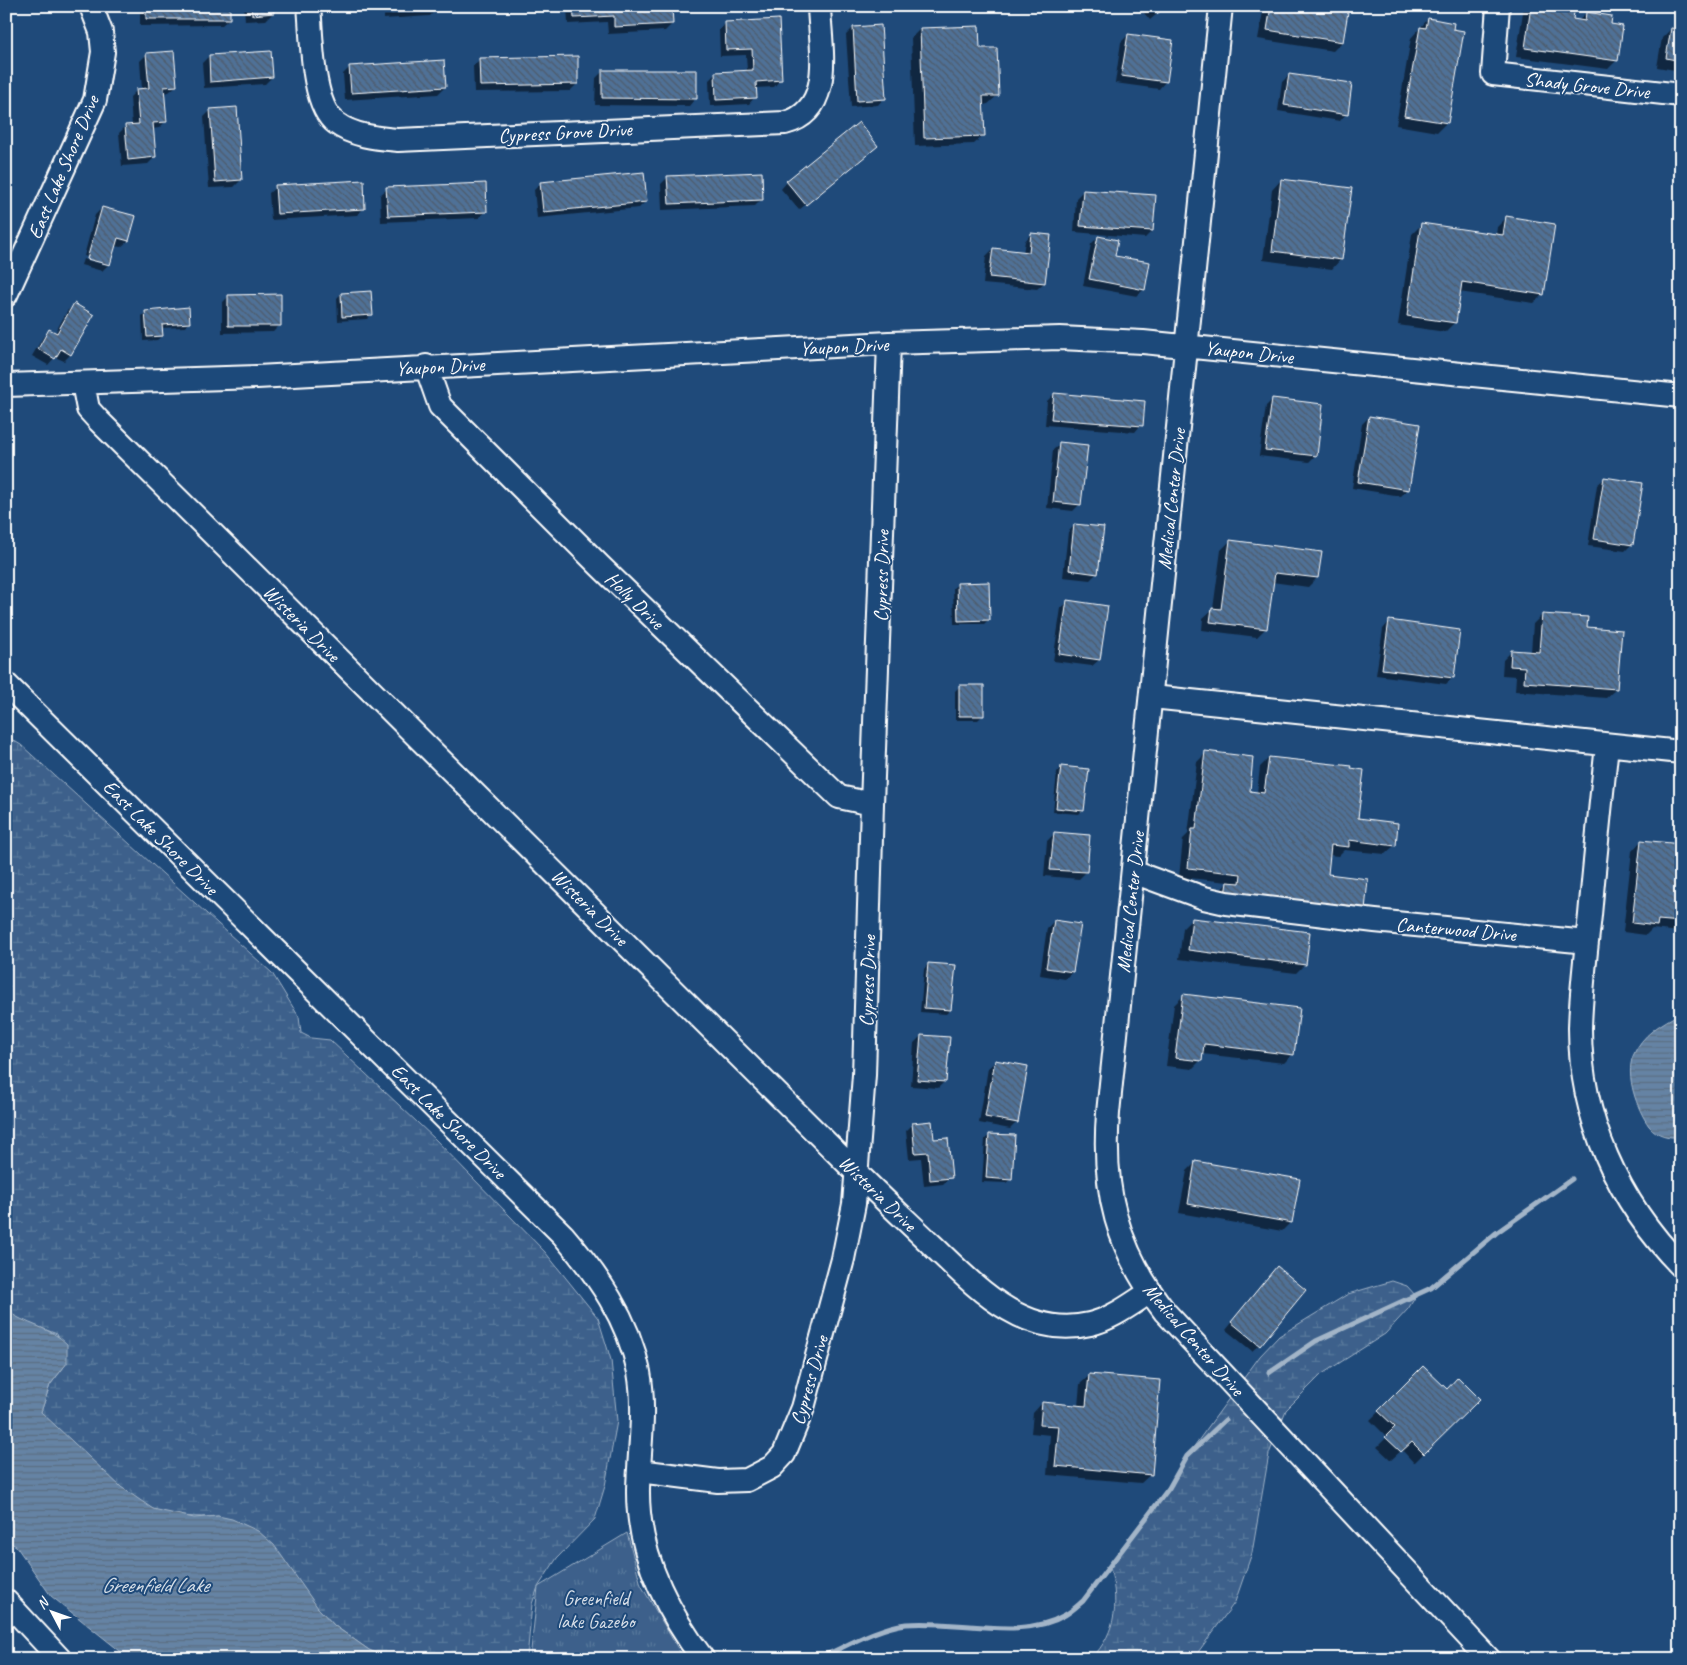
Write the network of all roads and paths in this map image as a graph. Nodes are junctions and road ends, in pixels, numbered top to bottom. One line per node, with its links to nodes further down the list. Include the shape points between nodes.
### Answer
1 (91, 6): 7 (street, East Lake Shore Drive, via 101,32 104,52 94,100)
2 (310, 6): 3 (street, Cypress Grove Drive, via 313,51 324,108 341,127 361,135 398,140 794,120 811,108 820,89)
3 (819, 6)
4 (1221, 6): 9 (street, Medical Center Drive)
5 (1498, 6): 6 (street, Shady Grove Drive, via 1493,74)
6 (1681, 95)
7 (6, 295)
8 (890, 343): 9 (street, Yaupon Drive, via 1060,338); 10 (street, Yaupon Drive); 18 (street, Cypress Drive)
9 (1186, 346): 13 (street, Yaupon Drive); 15 (street, Medical Center Drive)
10 (426, 366): 11 (street, Yaupon Drive, via 256,377); 18 (street, Holly Drive, via 440,406 654,618 839,797)
11 (83, 383): 12 (street, Yaupon Drive); 21 (street, Wisteria Drive, via 88,409 99,421)
12 (6, 385)
13 (1681, 396)
14 (6, 684): 24 (street, East Lake Shore Drive, via 564,1235 587,1262 621,1318 634,1353 642,1406)
15 (1152, 697): 16 (street); 19 (street, Medical Center Drive)
16 (1607, 745): 17 (street); 20 (street)
17 (1681, 752)
18 (872, 804): 21 (street, Cypress Drive)
19 (1133, 872): 20 (street, Canterwood Drive, via 1226,903); 23 (street, Medical Center Drive, via 1108,1113 1106,1167 1118,1230)
20 (1587, 942): 22 (street, via 1580,1030 1592,1120 1614,1176 1651,1232)
21 (858, 1174): 23 (street, Wisteria Drive, via 976,1286 1020,1316 1056,1326 1091,1324); 24 (street, Cypress Drive, via 843,1259 803,1408 784,1454 772,1467 747,1480 718,1481)
22 (1681, 1266)
23 (1150, 1292): 28 (street, Medical Center Drive, via 1174,1323)
24 (639, 1471): 27 (street, East Lake Shore Drive, via 639,1512 654,1576 676,1620)
25 (6, 1601): 26 (street)
26 (60, 1659)
27 (703, 1659)
28 (1489, 1659)

